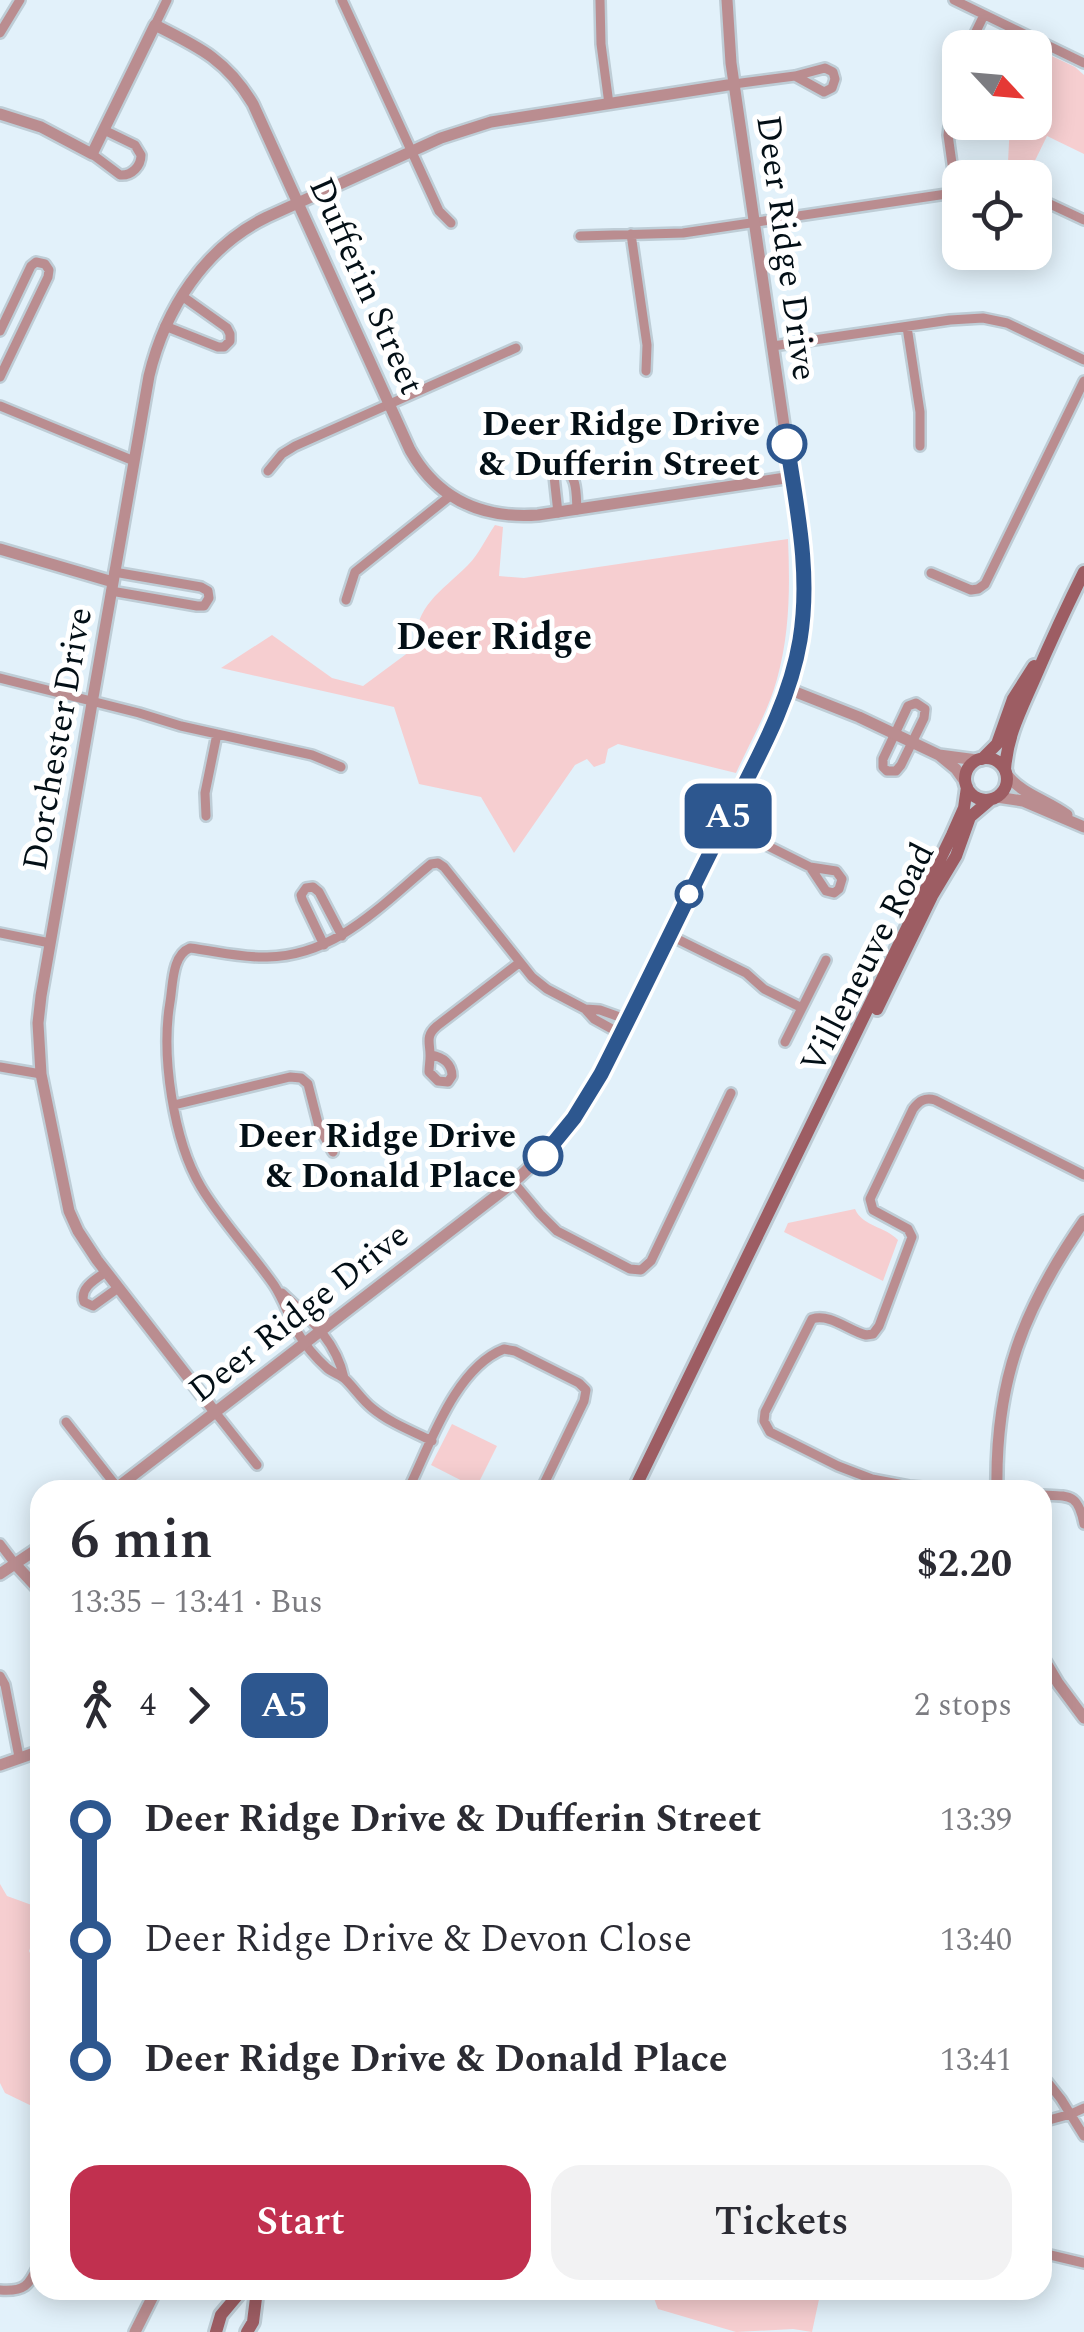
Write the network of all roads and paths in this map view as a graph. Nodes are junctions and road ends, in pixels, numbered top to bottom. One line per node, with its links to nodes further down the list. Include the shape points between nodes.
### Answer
1 (20, 0): 10 (street)
2 (168, 0): 8 (street)
3 (342, 0): 17 (street)
4 (600, 0): 14 (street)
5 (727, 0): 13 (street, Deer Ridge Drive)
6 (954, 0): 7 (street)
7 (984, 14): 9 (street); 11 (street)
8 (155, 25): 16 (street); 20 (street, Dufferin Street, via 212,55 234,76)
9 (976, 30)
10 (0, 33)
11 (1084, 63)
12 (796, 76): 13 (street)
13 (734, 84): 14 (street, Dorchester Drive); 23 (street, Deer Ridge Drive)
14 (609, 104): 17 (street, Dorchester Drive, via 491,122)
15 (0, 114): 18 (street)
16 (104, 130): 18 (street); 18 (street, via 137,147 140,162 123,176)
17 (411, 152): 20 (street, Dorchester Drive); 24 (street)
18 (92, 154)
19 (942, 194): 23 (street)
20 (298, 203): 27 (street, Dorchester Drive, via 234,237); 37 (street, Dufferin Street)
21 (1052, 205): 22 (street)
22 (1084, 220)
23 (754, 222): 25 (street); 31 (street, Deer Ridge Drive)
24 (451, 223)
25 (631, 234): 26 (street); 34 (street)
26 (580, 236)
27 (182, 296): 28 (street, Dorchester Drive); 28 (street, via 227,328 230,341 218,347)
28 (165, 326): 40 (street, Dorchester Drive)
29 (907, 326): 31 (street); 33 (street, via 995,320); 39 (street)
30 (0, 332): 35 (street, via 31,266 45,264 48,277)
31 (773, 346): 42 (street, Deer Ridge Drive)
32 (516, 348): 37 (street)
33 (1084, 360)
34 (646, 371)
35 (0, 378)
36 (1084, 381): 48 (street, via 984,584 971,590)
37 (389, 403): 41 (street, via 290,449); 43 (street, Dufferin Street, via 419,465)
38 (0, 406): 40 (street)
39 (920, 446)
40 (134, 461): 49 (street, Dorchester Drive)
41 (268, 471)
42 (792, 477): 44 (street, Dufferin Street); 53 (street, Deer Ridge Drive, via 804,597)
43 (450, 496): 45 (street, Dufferin Street, via 501,515); 50 (street, via 356,572)
44 (578, 510): 45 (street, Dufferin Street); 45 (street, via 574,478 562,469 554,476)
45 (558, 513)
46 (0, 548): 49 (street)
47 (1084, 572): 51 (main road)
48 (931, 574)
49 (113, 582): 49 (street, via 200,606 209,598 201,586); 54 (street, Dorchester Drive)
50 (346, 600)
51 (1047, 647): 59 (main road, via 1013,699 996,744); 61 (main road, via 1015,718)
52 (0, 678): 54 (street)
53 (788, 689): 56 (street); 65 (street, Deer Ridge Drive)
54 (92, 701): 55 (street); 71 (street, Dorchester Drive)
55 (218, 734): 60 (street); 64 (street)
56 (895, 734): 57 (street); 57 (street, via 883,759 886,770 901,765); 57 (street, via 908,706 921,705 924,718)
57 (912, 742): 58 (street)
58 (939, 756): 59 (street); 62 (street)
59 (980, 759): 61 (main road, via 996,760); 62 (main road, via 969,767)
60 (340, 767)
61 (1006, 772): 63 (main road, via 1005,788); 66 (street, via 1022,790)
62 (967, 785): 63 (main road, via 974,796); 85 (main road, Villeneuve Road, via 959,820)
63 (993, 798): 66 (street, via 1022,801); 85 (main road, Villeneuve Road, via 970,817 956,856)
64 (206, 816)
65 (724, 824): 67 (street); 69 (street, Deer Ridge Drive)
66 (1081, 826)
67 (810, 867)
68 (0, 933): 71 (street)
69 (669, 935): 75 (street); 77 (street, Deer Ridge Drive)
70 (342, 936): 72 (street); 72 (street, via 319,892 306,888 302,900); 74 (street, via 438,863)
71 (50, 943): 82 (street, Dorchester Drive, via 39,1012)
72 (324, 945): 84 (street, via 267,957 190,948 180,954 166,1033)
73 (826, 960): 75 (street)
74 (519, 963): 76 (street, via 546,989); 80 (street, via 432,1029)
75 (802, 1008): 79 (street)
76 (585, 1009): 77 (street); 78 (street)
77 (628, 1020): 78 (street, Deer Ridge Drive)
78 (620, 1034): 88 (street, Deer Ridge Drive, via 574,1118)
79 (785, 1042)
80 (431, 1055)
81 (0, 1067): 82 (street)
82 (41, 1074): 90 (street, Dorchester Drive, via 69,1211)
83 (731, 1093): 88 (street, via 651,1262 641,1270 557,1231)
84 (174, 1105): 86 (street, via 301,1078); 92 (street, via 192,1172)
85 (802, 1148): 104 (main road, Villeneuve Road)
86 (333, 1152)
87 (1084, 1175): 105 (street, via 934,1100 919,1102 870,1199 873,1210 912,1237 879,1326 866,1336 826,1318 812,1319 764,1412 770,1432)
88 (514, 1182): 93 (street, Deer Ridge Drive)
89 (1084, 1221): 106 (street, via 1045,1281 1016,1348 998,1431)
90 (106, 1272): 91 (street, Dorchester Drive); 91 (street, via 83,1291 84,1302 96,1304)
91 (118, 1288): 96 (street, Dorchester Drive)
92 (276, 1288): 93 (street); 94 (street)
93 (321, 1331): 94 (street, Deer Ridge Drive); 95 (street)
94 (305, 1343): 95 (street); 96 (street, Deer Ridge Drive)
95 (344, 1378): 98 (street, via 379,1414)
96 (215, 1412): 99 (street); 101 (street, Deer Ridge Drive)
97 (66, 1422): 100 (street)
98 (432, 1441): 102 (street); 103 (street, via 473,1370 500,1350 515,1351 586,1390)
99 (257, 1465)
100 (111, 1480)
101 (129, 1480)
102 (413, 1480)
103 (545, 1480)
104 (639, 1480)
105 (882, 1480)
106 (997, 1480)
107 (1052, 1495): 108 (street, via 1076,1500)
108 (1084, 1524)
109 (0, 1544): 111 (street)
110 (30, 1554): 111 (street)
111 (16, 1565): 112 (street); 113 (street)
112 (0, 1574)
113 (30, 1580)
114 (1052, 1673): 116 (street)
115 (0, 1676): 118 (street)
116 (1084, 1718)
117 (30, 1754): 118 (street)
118 (19, 1758): 119 (street)
119 (0, 1765)
120 (1052, 2087): 122 (street)
121 (1084, 2108): 122 (street)
122 (1072, 2114): 123 (street); 124 (street)
123 (1052, 2119)
124 (1084, 2136)
125 (1052, 2255): 126 (street)
126 (1084, 2263)
127 (30, 2281): 128 (street, via 16,2291)
128 (0, 2290)
129 (151, 2300): 135 (street)
130 (234, 2300): 132 (main road)
131 (255, 2300): 133 (main road)
132 (229, 2307): 133 (main road, via 240,2305); 134 (main road)
133 (253, 2315): 136 (main road)
134 (220, 2329)
135 (136, 2332)
136 (247, 2332)

